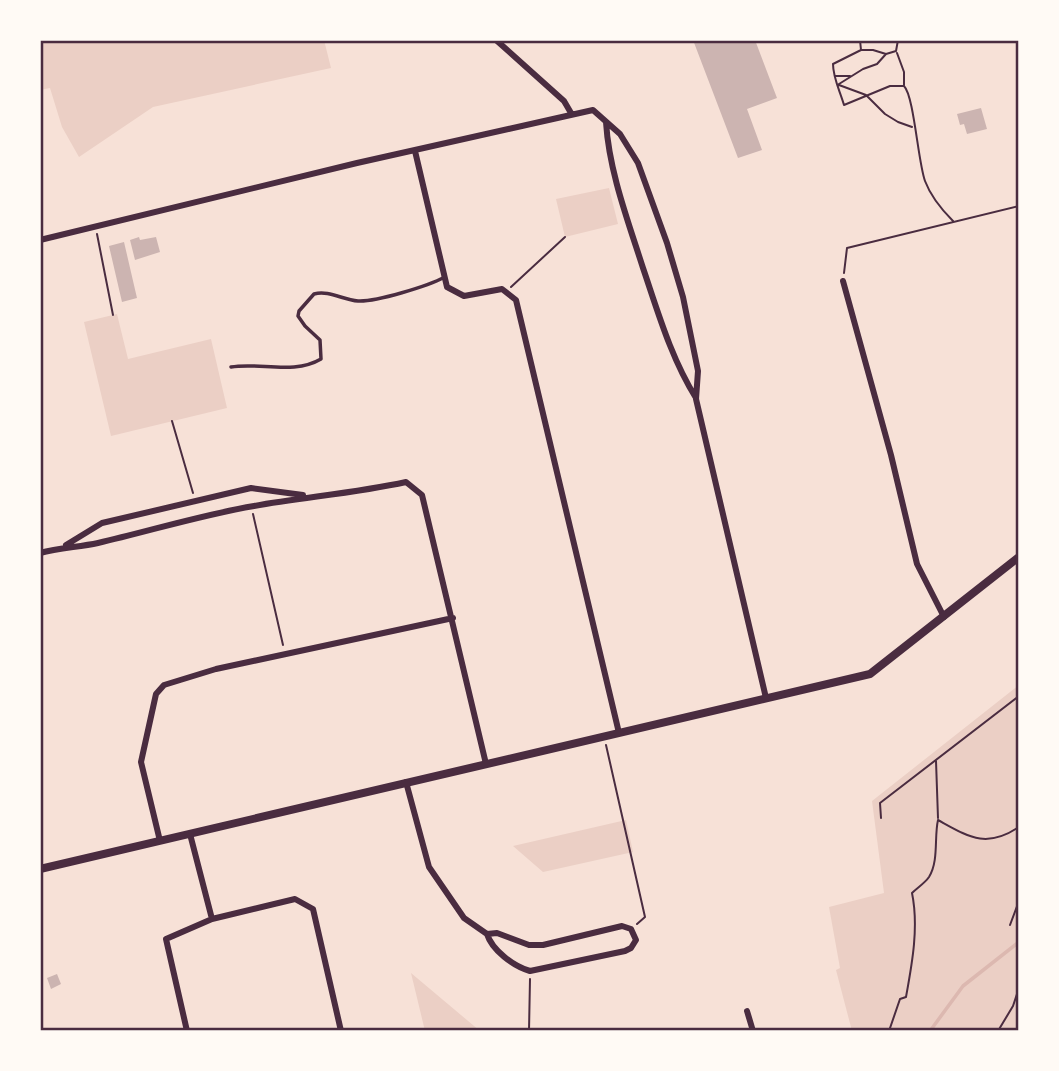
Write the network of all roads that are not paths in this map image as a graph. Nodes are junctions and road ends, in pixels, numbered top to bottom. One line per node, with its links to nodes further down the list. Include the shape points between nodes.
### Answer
1 (496, 40): 3 (street)
2 (1019, 99): 4 (street)
3 (571, 113): 5 (street, via 593,110); 6 (street)
4 (1019, 119)
5 (606, 122): 11 (street, via 624,210 660,318); 11 (street, via 621,134 638,163 667,243 698,372)
6 (415, 151): 7 (street); 8 (street)
7 (40, 240)
8 (445, 277): 10 (lane, via 364,301 314,294 298,316 320,340 321,359 276,368); 19 (street, via 447,287 464,296 502,289 516,300)
9 (843, 281): 16 (street, via 918,564)
10 (231, 367)
11 (696, 399): 18 (street)
12 (312, 497): 13 (street); 13 (street, via 251,488 102,523); 17 (street, via 407,482 422,495)
13 (62, 547): 14 (street)
14 (40, 553)
15 (1019, 557): 16 (street)
16 (944, 617): 18 (street, via 870,674)
17 (453, 618): 20 (street); 23 (street, via 285,653 164,685 156,694 141,762)
18 (766, 698): 19 (street)
19 (619, 733): 20 (street)
20 (486, 764): 21 (street)
21 (406, 782): 22 (street); 26 (street, via 429,867 464,918)
22 (190, 834): 23 (street); 25 (street)
23 (160, 841): 24 (street)
24 (40, 869)
25 (212, 919): 28 (street, via 166,939); 29 (street, via 295,899 313,909)
26 (487, 934): 26 (street, via 543,945 622,926 631,929 636,940 631,948 530,971 490,944)
27 (747, 1010): 30 (street)
28 (187, 1031)
29 (341, 1031)
30 (752, 1031)

